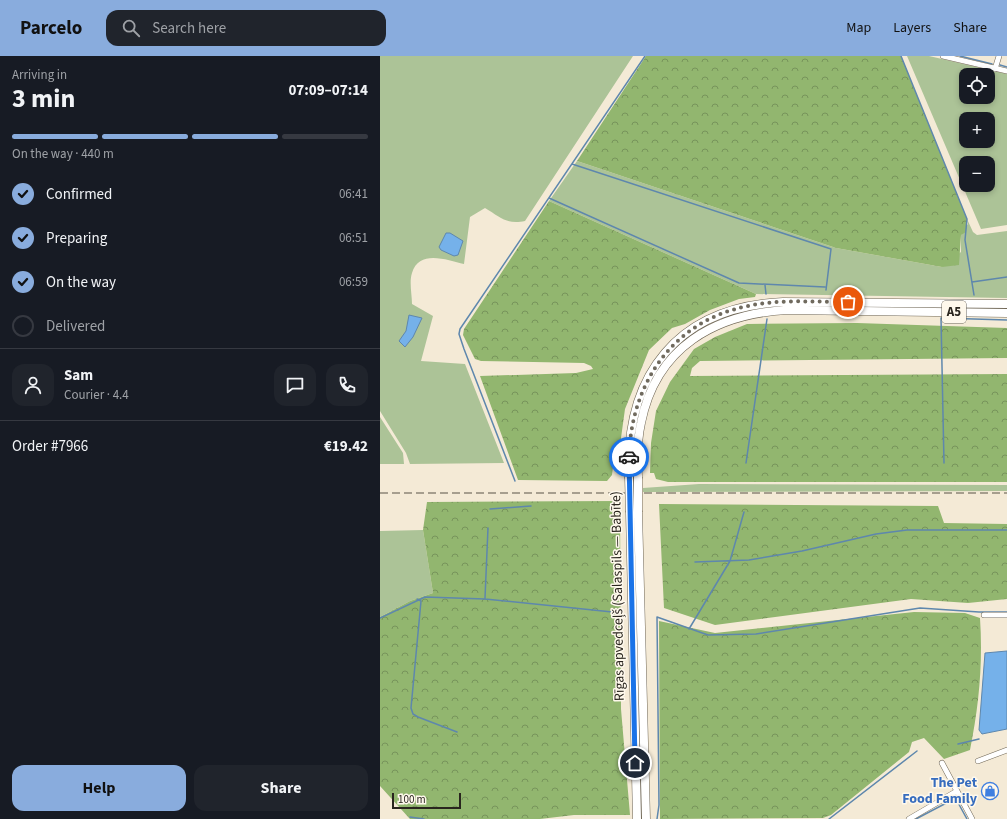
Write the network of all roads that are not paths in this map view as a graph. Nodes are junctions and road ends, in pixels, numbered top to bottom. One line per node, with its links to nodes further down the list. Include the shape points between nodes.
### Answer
1 (943, 56): 3 (street)
2 (999, 56): 4 (street)
3 (991, 68)
4 (995, 69): 5 (street)
5 (1007, 71)
6 (1007, 304): 8 (highway, Rīgas apvedceļš (Salaspils — Babīte) / A5, bridge, via 778,302 741,307 709,319 689,331 671,347 657,364 637,403 629,449 629,477)
7 (1007, 313): 8 (highway, Rīgas apvedceļš (Salaspils — Babīte) / A5, bridge, via 787,310 756,313 722,322 687,344 668,365 648,398 641,423)
8 (634, 512): 15 (highway, Rīgas apvedceļš (Salaspils — Babīte) / A5); 16 (highway, Rīgas apvedceļš (Salaspils — Babīte) / A5)
9 (984, 615): 10 (street)
10 (1007, 615)
11 (1007, 750): 12 (street)
12 (978, 760)
13 (942, 763): 14 (street)
14 (957, 791): 17 (street); 18 (street)
15 (636, 819)
16 (647, 819)
17 (909, 819)
18 (972, 819)

